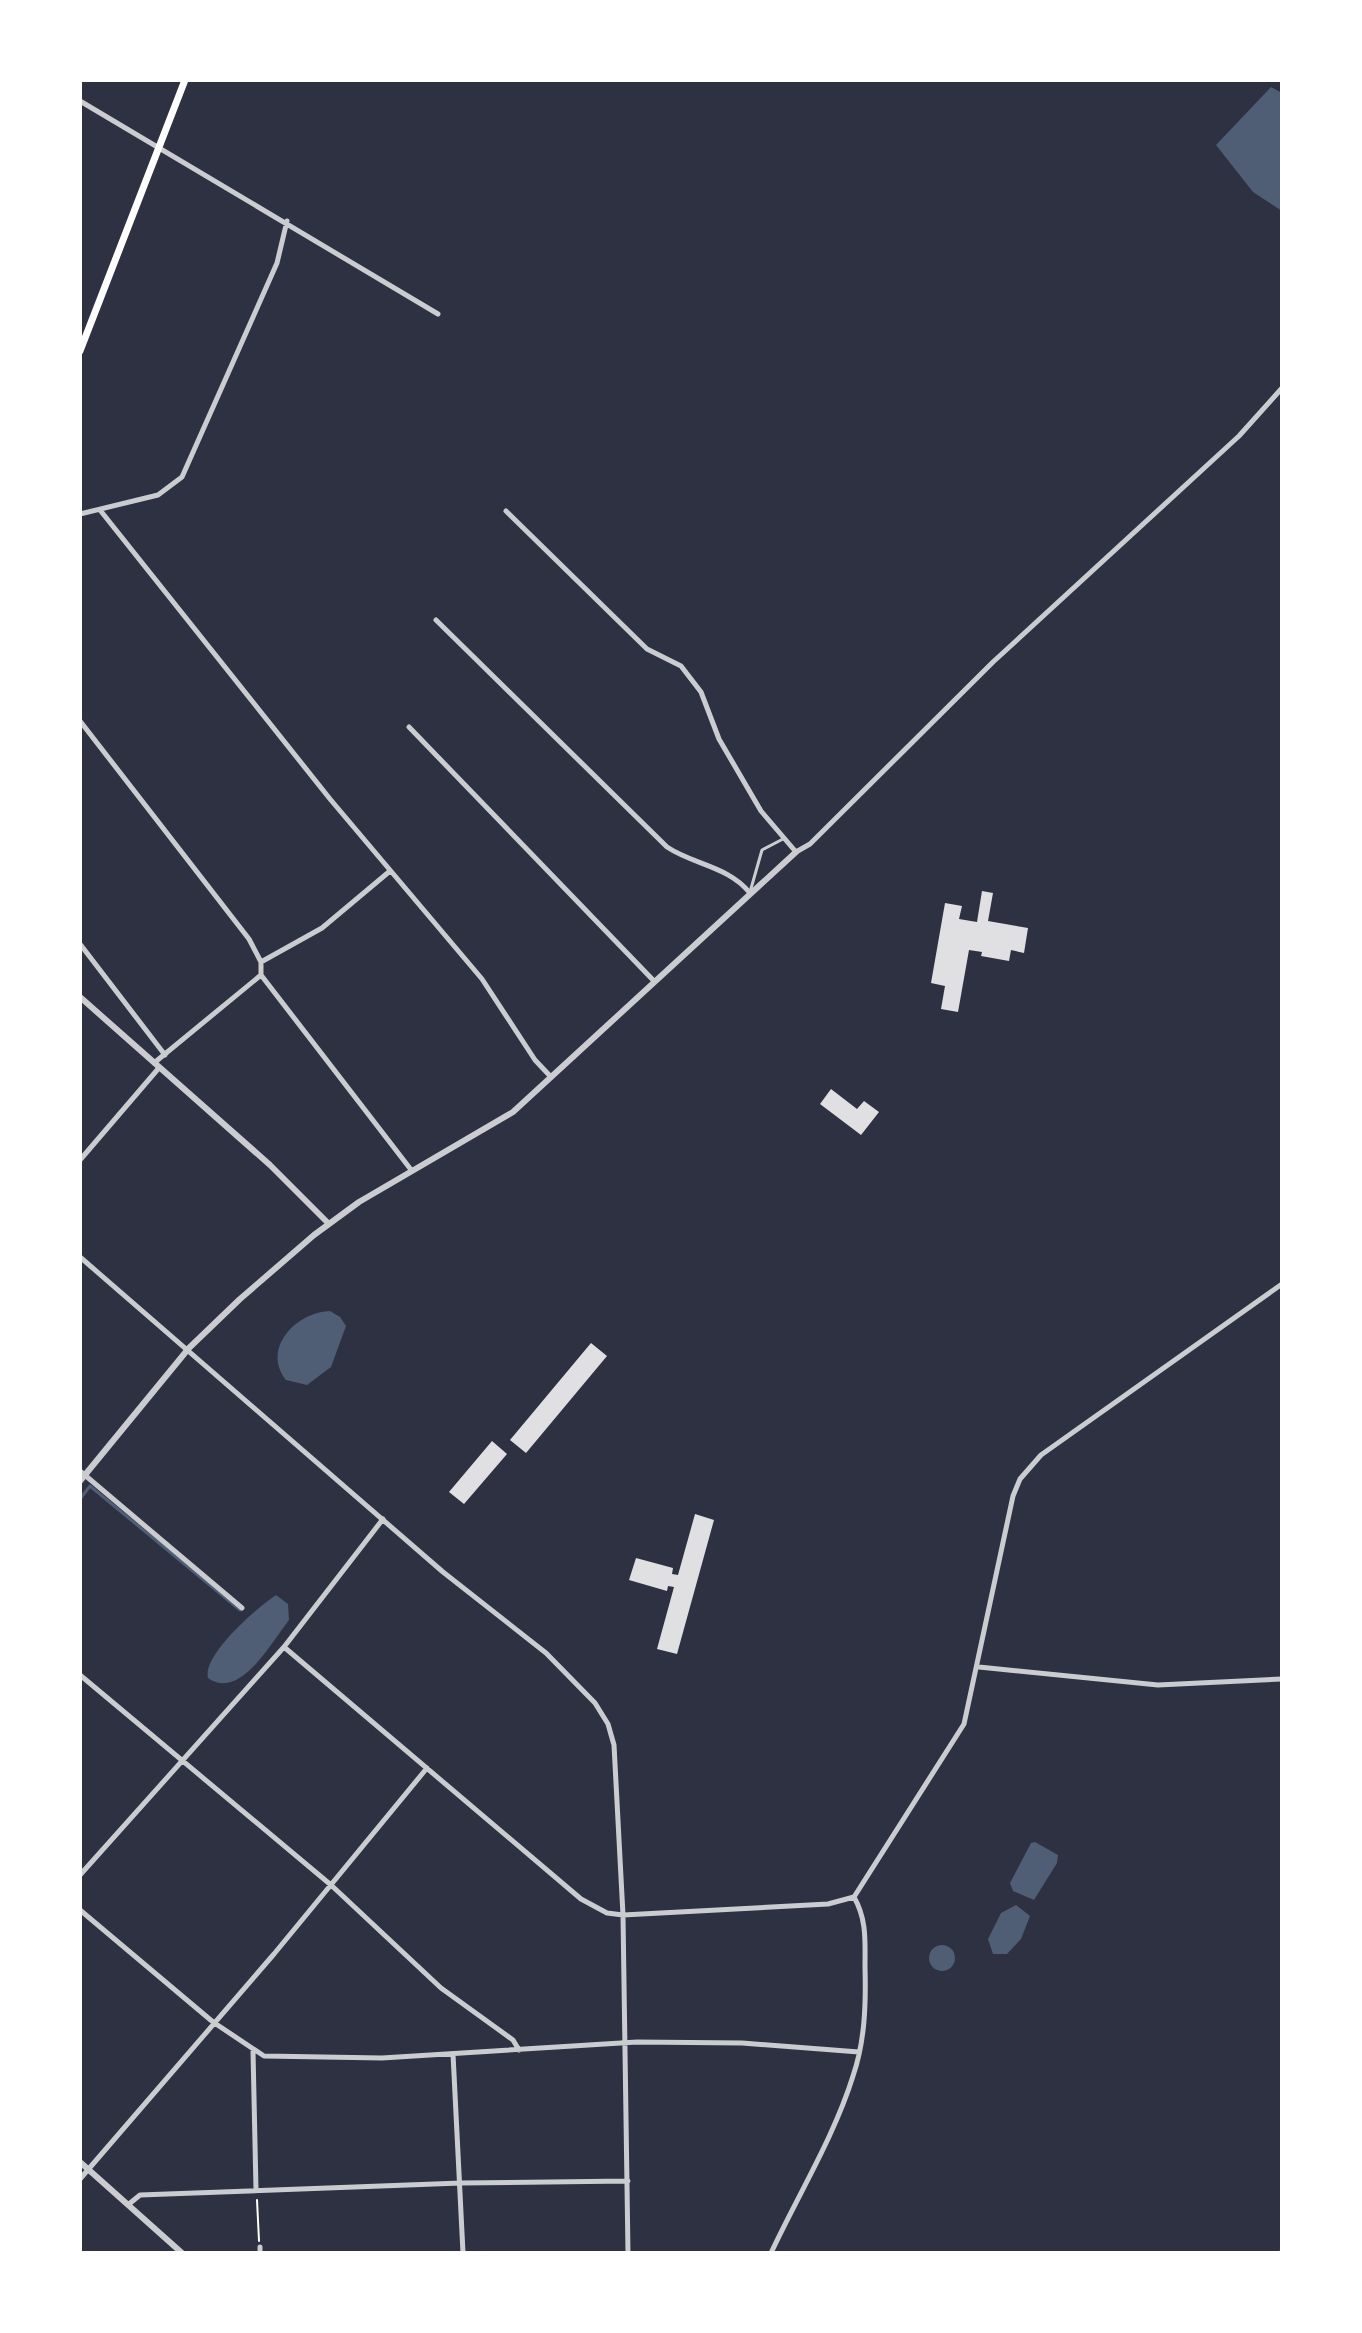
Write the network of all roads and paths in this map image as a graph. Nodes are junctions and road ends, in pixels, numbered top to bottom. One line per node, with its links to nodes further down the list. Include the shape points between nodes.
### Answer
1 (185, 80): 3 (main road)
2 (80, 101): 3 (street)
3 (160, 145): 4 (street); 6 (main road)
4 (287, 221): 5 (street); 8 (street, via 277,263 182,477 158,495)
5 (438, 314)
6 (80, 351)
7 (1282, 388): 15 (street, via 1249,427)
8 (100, 510): 10 (street); 16 (street)
9 (506, 511): 14 (street, via 647,649 681,666 701,692 719,739 761,811)
10 (80, 514)
11 (436, 620): 17 (street, via 667,847 717,868)
12 (80, 721): 19 (street, via 249,939)
13 (409, 727): 21 (street)
14 (783, 839): 15 (street); 17 (lane, via 762,850)
15 (796, 852): 17 (street)
16 (390, 871): 19 (street, via 322,928); 25 (street, via 482,979)
17 (750, 893): 21 (street)
18 (80, 944): 23 (street)
19 (261, 962): 20 (street)
20 (261, 975): 23 (street); 27 (street)
21 (654, 981): 25 (street)
22 (80, 997): 24 (street)
23 (165, 1055): 24 (street)
24 (156, 1066): 26 (street); 28 (street)
25 (552, 1078): 27 (street, via 513,1112)
26 (80, 1160)
27 (412, 1171): 28 (street)
28 (329, 1224): 31 (street)
29 (80, 1257): 31 (street)
30 (1282, 1284): 36 (street, via 1041,1455 1020,1479)
31 (189, 1348): 32 (street); 33 (street)
32 (82, 1476): 34 (street)
33 (383, 1519): 35 (street); 45 (street, via 546,1653 582,1687 608,1724 614,1745)
34 (242, 1608)
35 (284, 1647): 39 (street); 40 (street)
36 (979, 1667): 38 (street, via 1158,1685); 43 (street, via 964,1724)
37 (80, 1675): 39 (street)
38 (1282, 1679)
39 (182, 1762): 41 (street); 42 (street)
40 (427, 1768): 42 (street); 45 (street, via 581,1899)
41 (80, 1875)
42 (331, 1885): 46 (street); 49 (street, via 441,1988 503,2032)
43 (854, 1897): 45 (street, via 828,1904); 50 (street, via 865,1916 865,2015)
44 (80, 1910): 46 (street)
45 (623, 1915): 47 (street)
46 (213, 2022): 48 (street); 53 (street)
47 (626, 2043): 49 (street); 50 (street, via 742,2043); 55 (street)
48 (253, 2051): 51 (street, via 294,2058); 57 (street)
49 (519, 2051): 51 (street)
50 (859, 2052): 63 (street, via 847,2092)
51 (453, 2054): 56 (street)
52 (80, 2162): 53 (street)
53 (89, 2170): 54 (street); 58 (street)
54 (80, 2179)
55 (628, 2181): 56 (street); 62 (street)
56 (461, 2183): 57 (street); 61 (street)
57 (256, 2190): 58 (street, via 140,2195); 59 (path)
58 (129, 2204): 60 (street)
59 (260, 2250)
60 (182, 2253)
61 (463, 2253)
62 (628, 2253)
63 (771, 2253)

